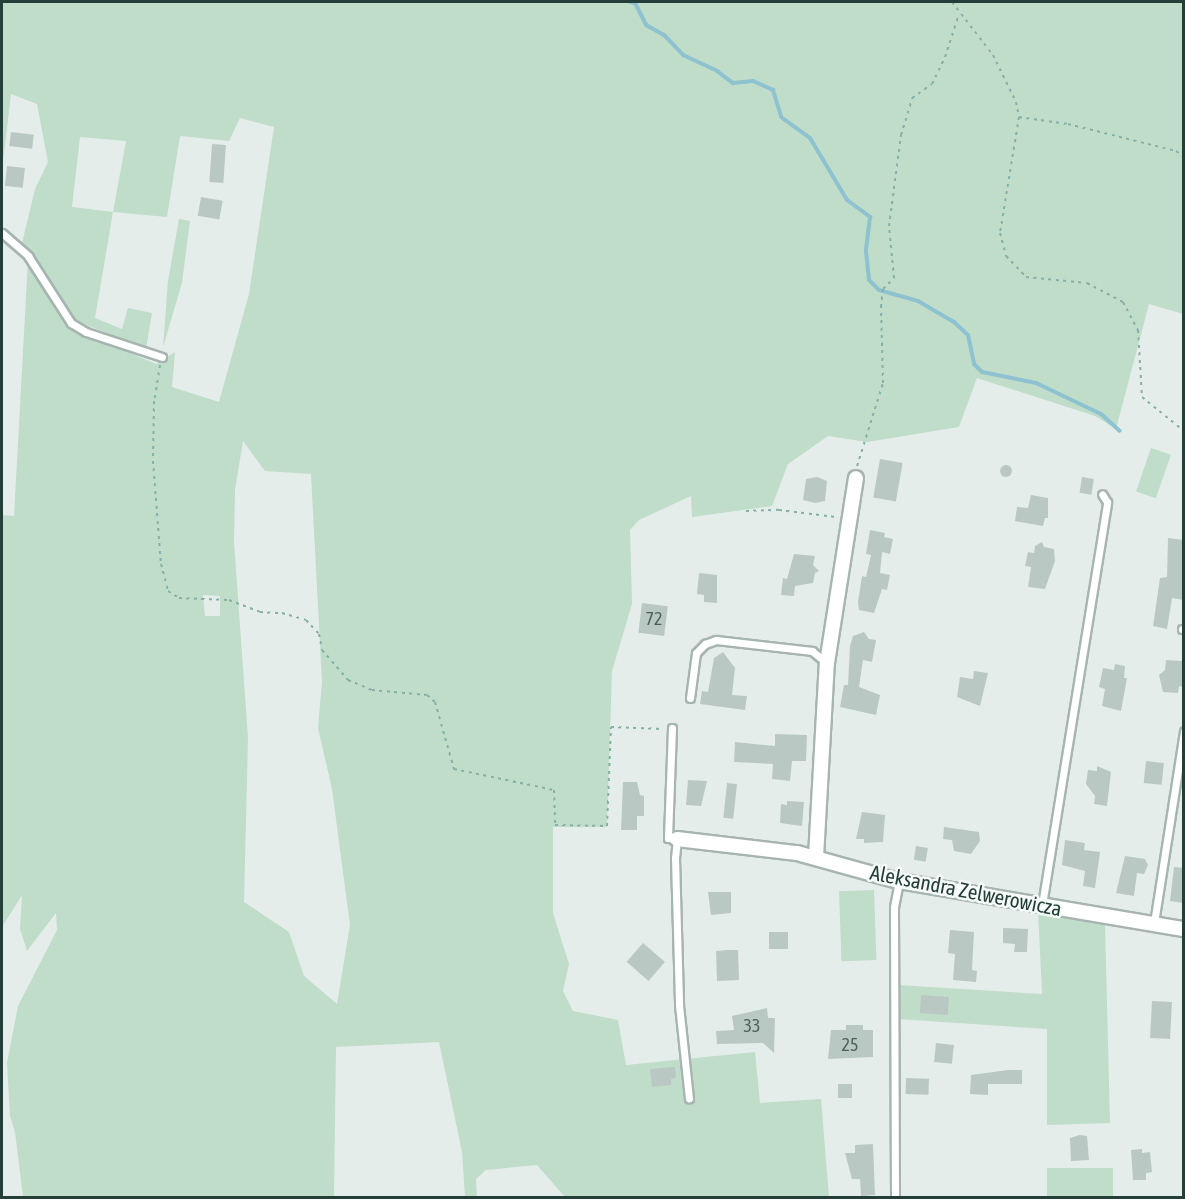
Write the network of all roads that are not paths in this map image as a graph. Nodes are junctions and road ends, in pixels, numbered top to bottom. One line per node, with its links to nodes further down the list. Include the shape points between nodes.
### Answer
1 (2, 233): 2 (lane, via 28,256 71,323 86,332)
2 (162, 357)
3 (856, 478): 5 (street)
4 (1102, 494): 12 (lane, via 1107,502 1106,514)
5 (827, 663): 6 (lane, via 812,651 716,640 696,653); 10 (street)
6 (690, 698)
7 (672, 728): 9 (lane, via 668,838)
8 (1184, 731): 13 (lane)
9 (677, 839): 10 (street, Aleksandra Zelwerowicza); 15 (lane, via 679,1005)
10 (816, 857): 11 (street, Aleksandra Zelwerowicza)
11 (899, 881): 12 (street, Aleksandra Zelwerowicza); 16 (lane, via 894,908)
12 (1042, 905): 13 (street, Aleksandra Zelwerowicza)
13 (1155, 923): 14 (street, Aleksandra Zelwerowicza)
14 (1184, 929)
15 (689, 1098)
16 (895, 1197)

